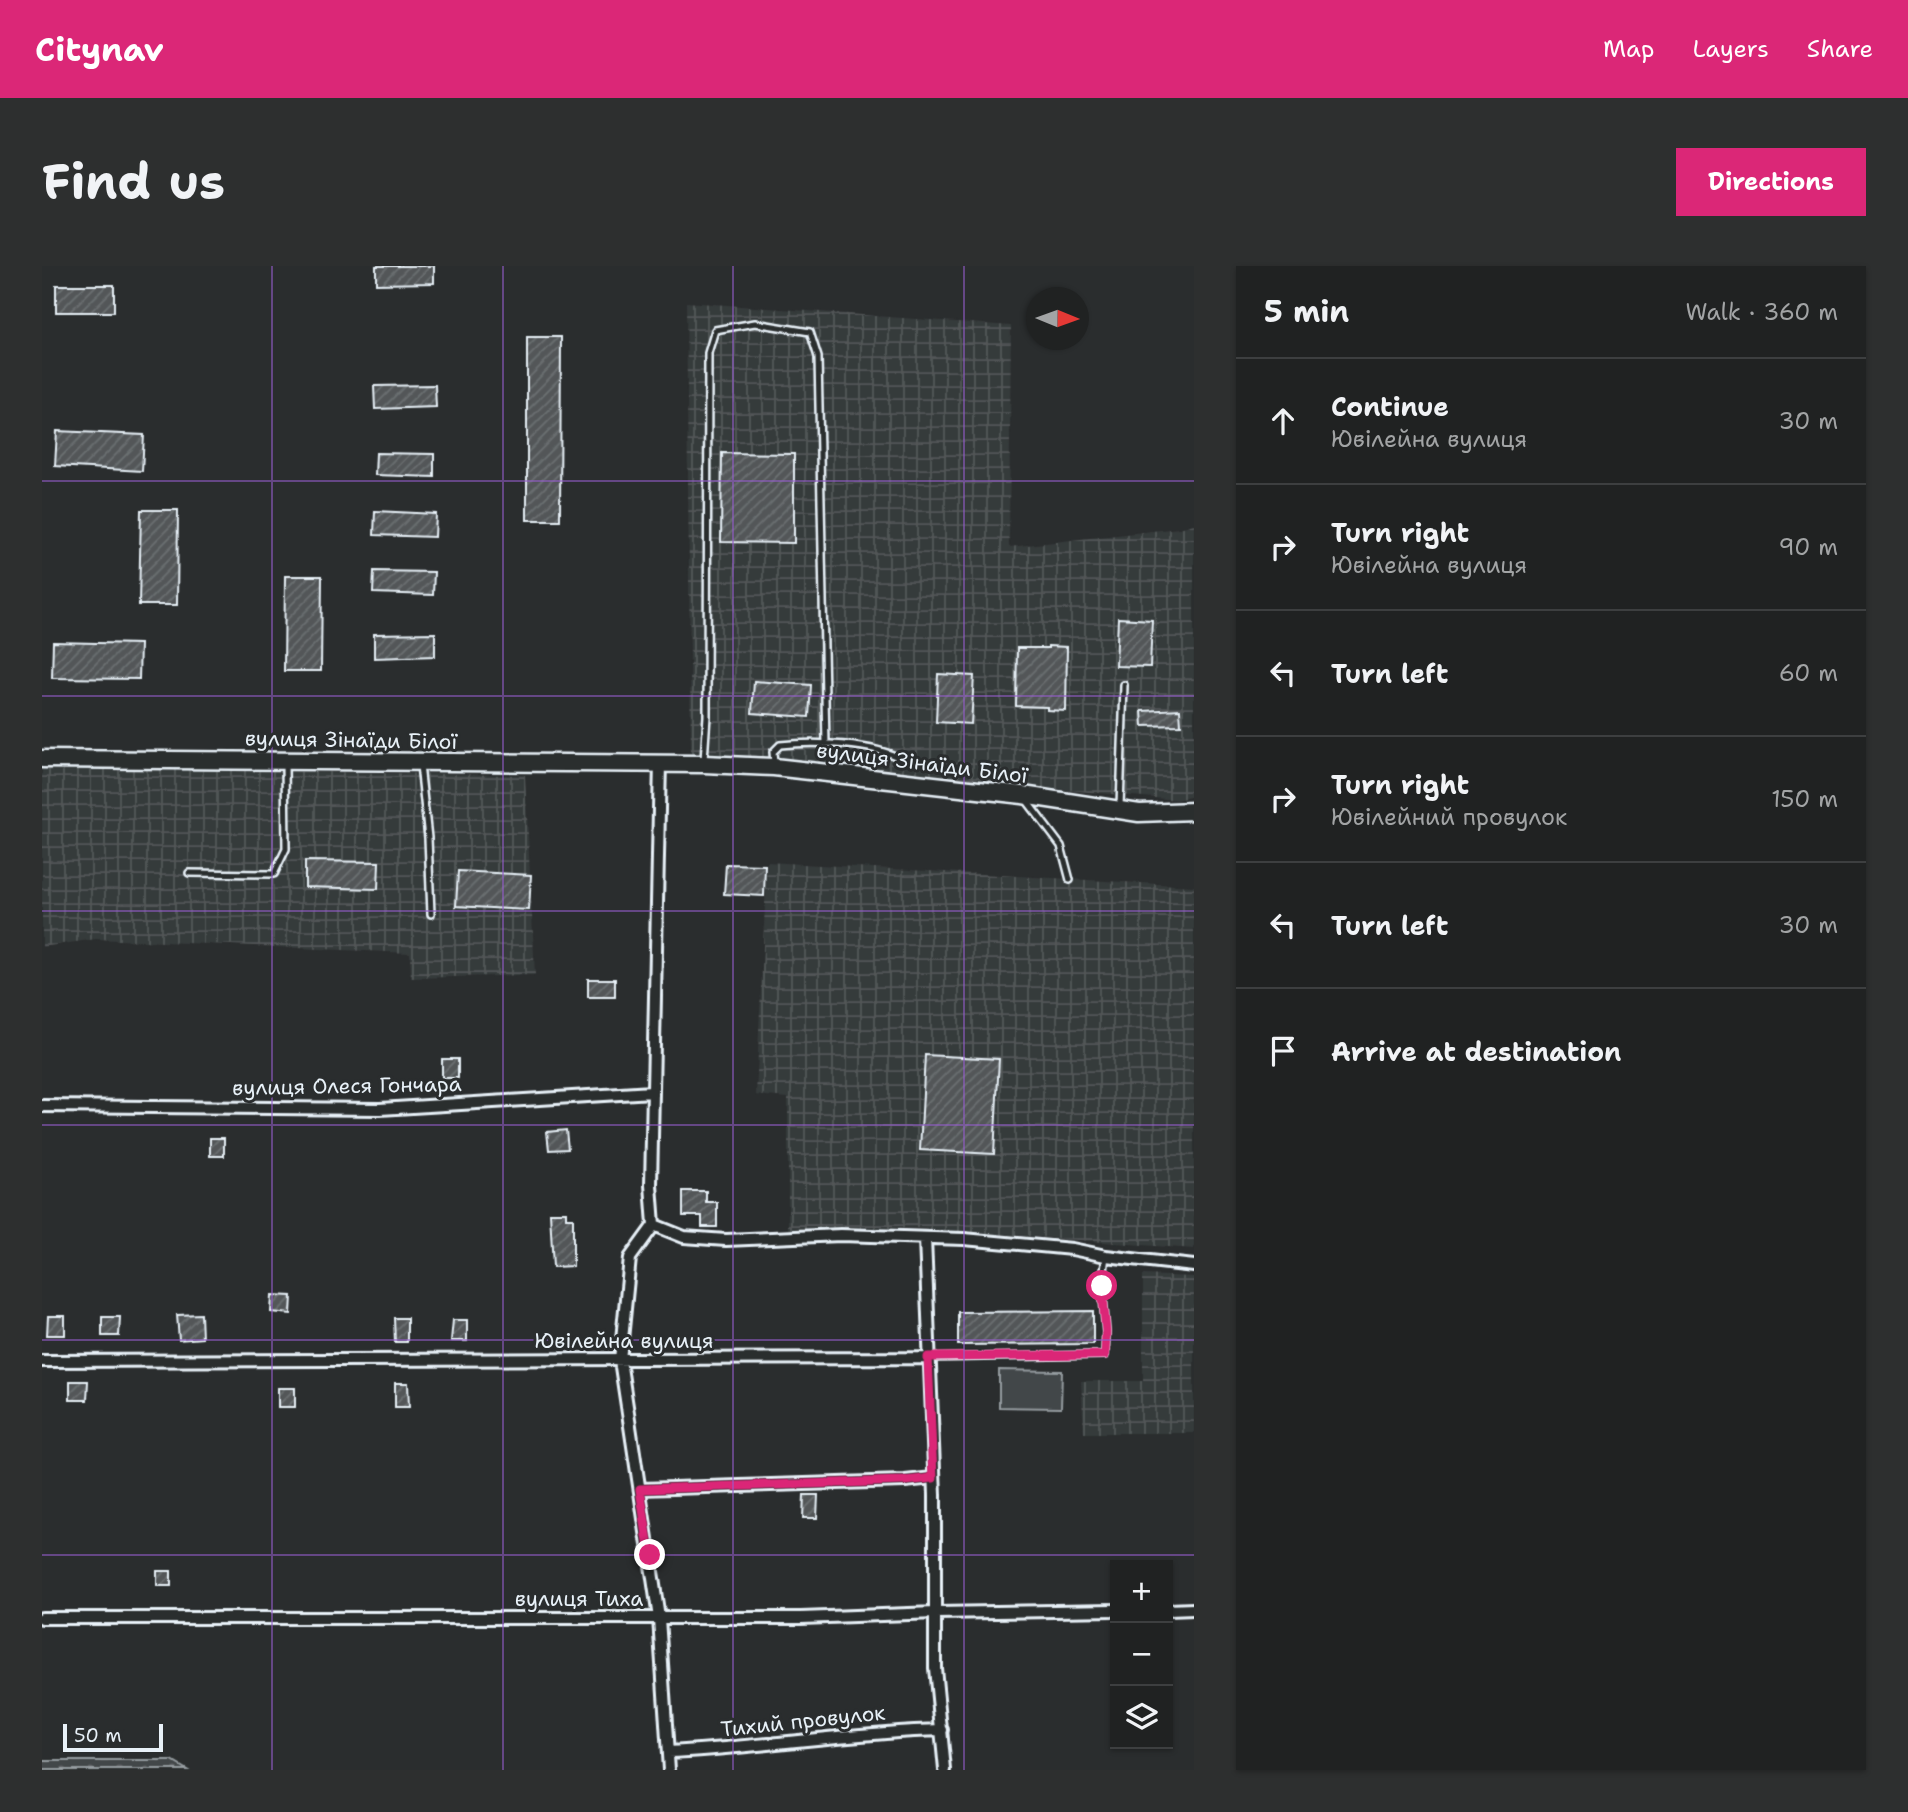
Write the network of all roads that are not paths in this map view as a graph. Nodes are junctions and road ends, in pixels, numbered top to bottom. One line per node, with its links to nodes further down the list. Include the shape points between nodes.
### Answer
1 (1124, 685): 11 (lane)
2 (826, 744): 5 (lane, via 874,749); 8 (lane, via 818,357 810,332 755,323 715,330 708,353); 9 (lane, via 780,745 773,752)
3 (42, 759): 4 (street, вулиця Зінаїди Білої)
4 (285, 759): 6 (street, вулиця Зінаїди Білої); 13 (lane, via 286,849 274,874)
5 (903, 760)
6 (419, 762): 7 (street, вулиця Зінаїди Білої); 15 (lane)
7 (660, 762): 8 (street, вулиця Зінаїди Білої); 16 (street)
8 (704, 764): 9 (street, вулиця Зінаїди Білої)
9 (774, 767): 10 (street, вулиця Зінаїди Білої)
10 (1023, 795): 11 (street, вулиця Зінаїди Білої); 14 (lane, via 1061,846)
11 (1120, 810): 12 (street, вулиця Зінаїди Білої)
12 (1186, 811)
13 (189, 873)
14 (1070, 880)
15 (431, 914)
16 (652, 1091): 17 (street, вулиця Олеся Гончара, via 380,1109); 18 (street)
17 (42, 1106)
18 (654, 1225): 19 (street, via 684,1237 726,1240 841,1235); 23 (street, via 630,1258)
19 (925, 1238): 20 (street, via 1072,1249); 22 (street)
20 (1106, 1256): 21 (street); 22 (lane, Ювілейна вулиця, via 1102,1286 1105,1355)
21 (1194, 1266)
22 (928, 1357): 23 (street, Ювілейна вулиця); 25 (street)
23 (620, 1360): 24 (street, Ювілейна вулиця); 26 (street)
24 (42, 1361)
25 (933, 1478): 26 (street); 30 (street)
26 (640, 1489): 32 (street)
27 (1194, 1609): 29 (street)
28 (1110, 1610): 30 (street, вулиця Тиха)
29 (1173, 1610)
30 (936, 1613): 32 (street, вулиця Тиха); 33 (street, via 935,1668)
31 (42, 1618): 32 (street, вулиця Тиха)
32 (659, 1618): 34 (street)
33 (942, 1730): 34 (street, Тихий провулок); 36 (street)
34 (668, 1752): 35 (street)
35 (669, 1770)
36 (945, 1770)

